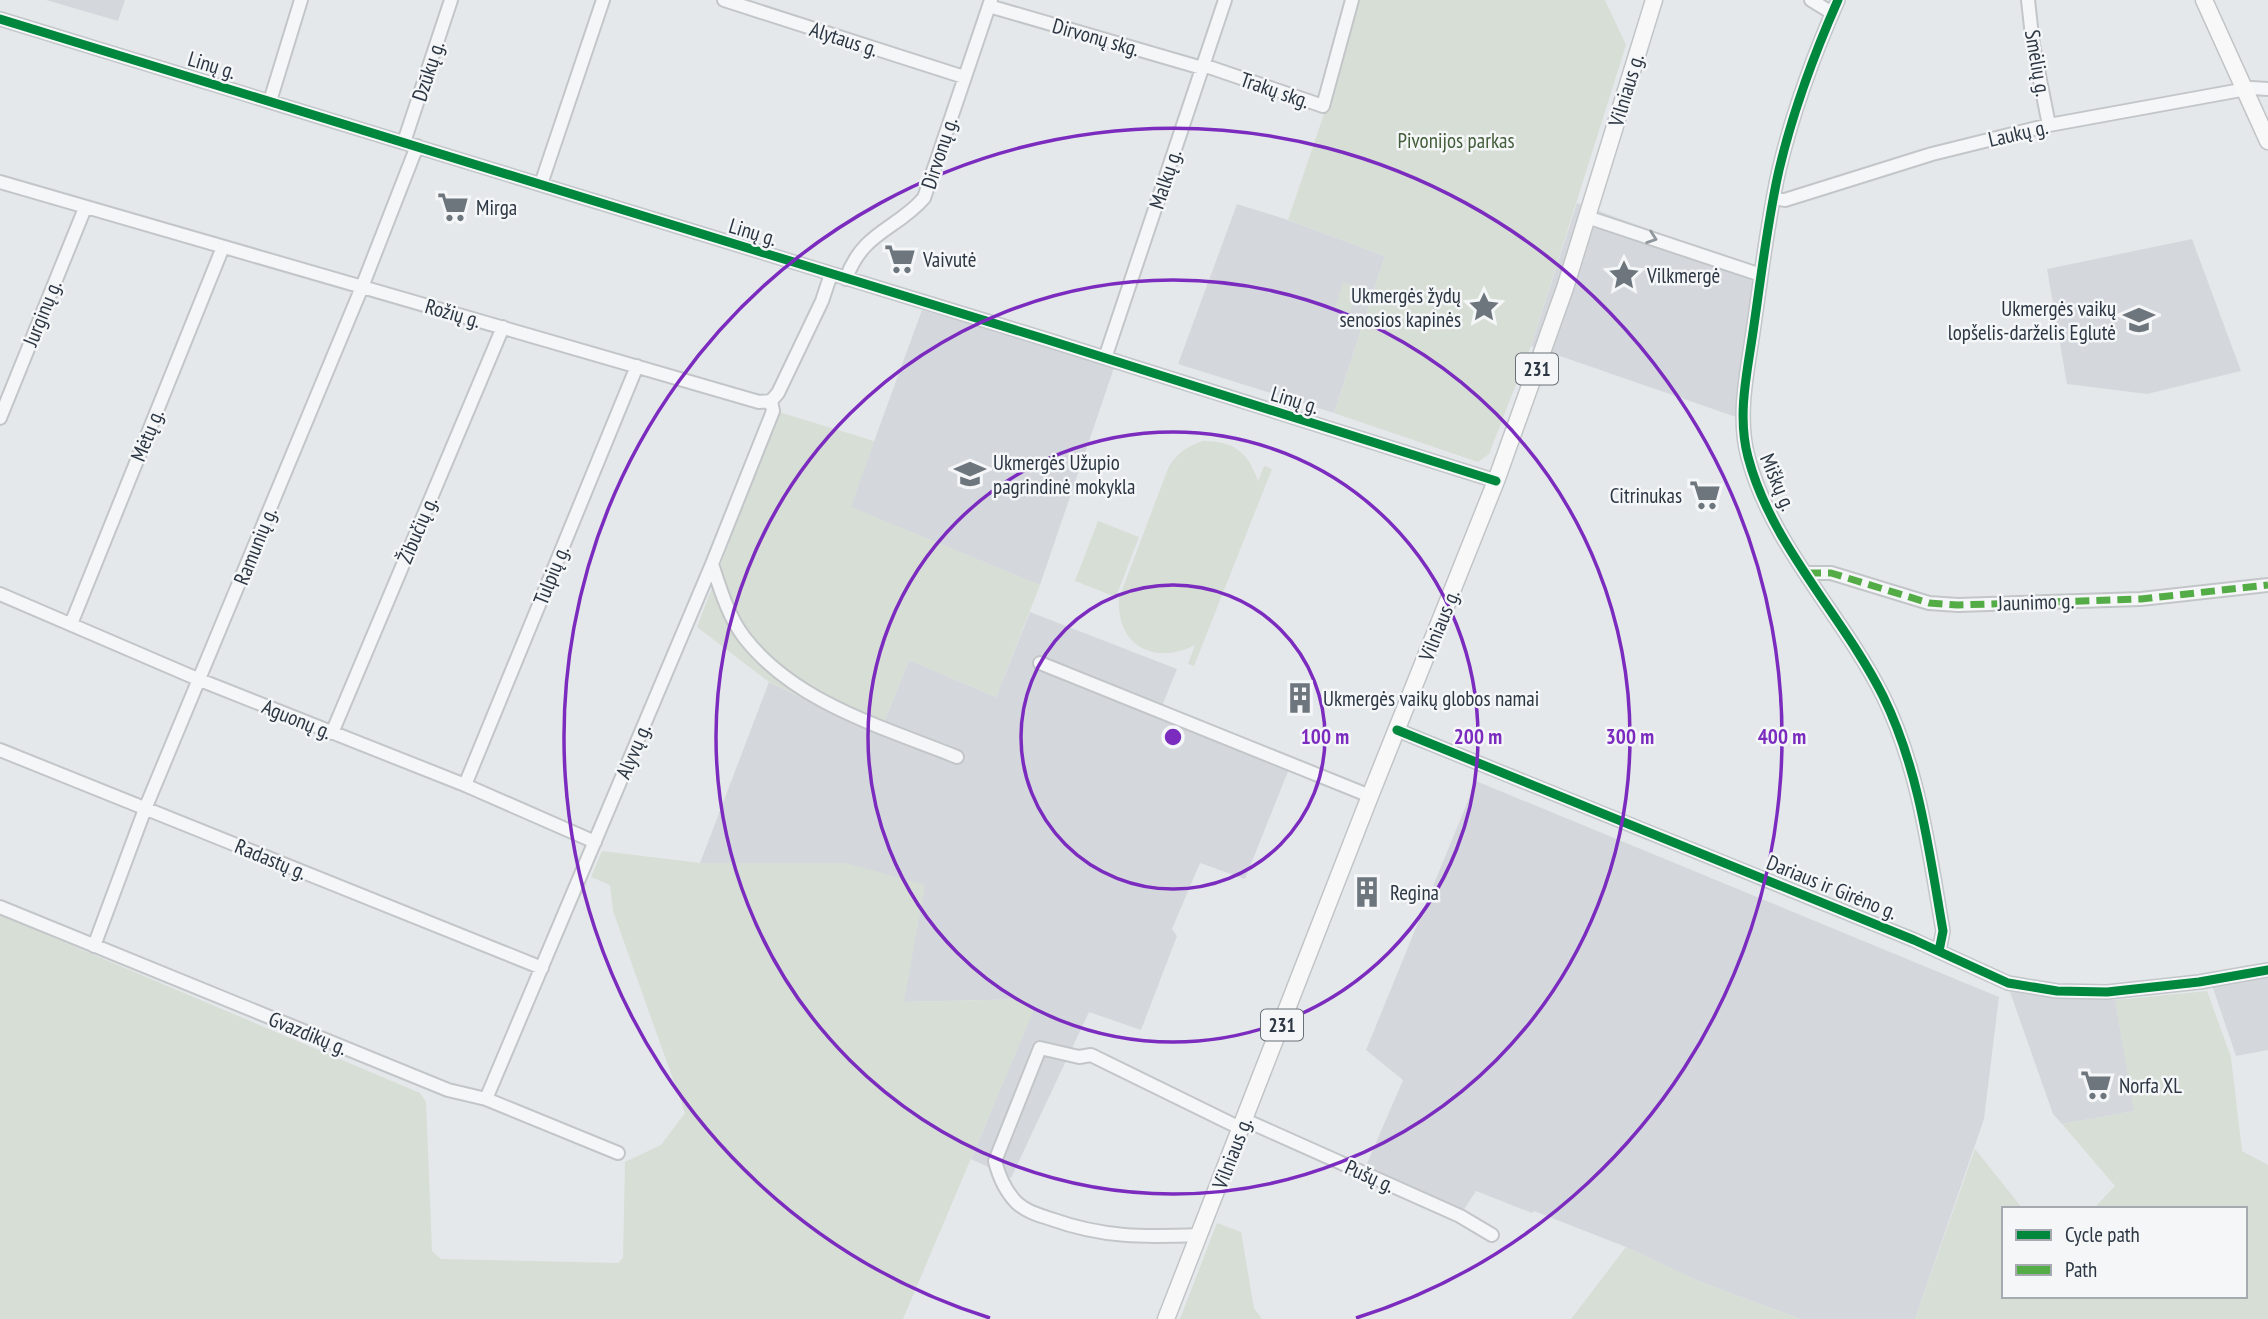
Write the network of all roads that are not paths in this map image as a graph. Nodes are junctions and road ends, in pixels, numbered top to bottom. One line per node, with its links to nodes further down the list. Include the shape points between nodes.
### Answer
1 (301, 0): 19 (street)
2 (451, 0): 22 (street, Dzūkų g.)
3 (603, 0): 24 (street)
4 (724, 0): 16 (street, Alytaus g.)
5 (1224, 0): 15 (street, Malkų g.)
6 (1352, 0): 15 (street, Trakų skg., via 1323,106)
7 (1654, 0): 27 (main road, Vilniaus g. / 231)
8 (1811, 0): 13 (street)
9 (1838, 0): 13 (street, Miškų g.)
10 (2028, 0): 20 (street, Smėlių g.)
11 (2204, 0): 18 (main road)
12 (990, 3): 15 (street, Dirvonų skg.); 16 (street, Dirvonų g.)
13 (1832, 13): 25 (street, Miškų g., via 1792,125)
14 (0, 19): 19 (street, Linų g.)
15 (1202, 67): 34 (street, Malkų g.)
16 (964, 77): 31 (street, Dirvonų g., via 924,198 914,210 871,238)
17 (2268, 89): 18 (street, Laukų g.)
18 (2244, 90): 20 (street, Laukų g.); 21 (main road)
19 (270, 101): 22 (street, Linų g.)
20 (2049, 125): 25 (street, Laukų g., via 1932,154 1785,200)
21 (2268, 141)
22 (411, 144): 24 (street, Linų g.); 32 (street, Ramunių g.)
23 (0, 182): 26 (street, Rožių g.)
24 (541, 184): 29 (street, Linų g.)
25 (1774, 198): 30 (street, Miškų g.)
26 (85, 208): 28 (street, Rožių g.); 37 (street, Jurginų g.)
27 (1587, 216): 30 (street, one-way to 30); 38 (main road, Vilniaus g. / 231)
28 (222, 247): 32 (street, Rožių g.); 43 (street, Mėtų g.)
29 (831, 274): 31 (street, Linų g.); 36 (street)
30 (1761, 275): 40 (street, Miškų g., via 1743,404 1747,456 1766,504)
31 (846, 279): 34 (street, Linų g.)
32 (362, 287): 33 (street, Rožių g.); 45 (street, Ramunių g.)
33 (503, 327): 35 (street, Rožių g.); 47 (street, Žibučių g.)
34 (1105, 358): 38 (street, Linų g.)
35 (637, 366): 36 (street, Rožių g., via 759,402); 50 (street, Tulpių g.)
36 (771, 401): 39 (street, Alyvų g., via 773,411)
37 (0, 418)
38 (1496, 481): 46 (main road, Vilniaus g. / 231)
39 (712, 564): 49 (street, via 725,602 744,636 777,671 828,704); 53 (street, Alyvų g.)
40 (1807, 573): 41 (street, Jaunimo g., via 1831,573 1929,603 1958,605 2141,599); 56 (street, Miškų g., via 1878,687 1906,753 1943,931)
41 (2268, 584)
42 (0, 594): 43 (street, Aguonų g.)
43 (71, 624): 45 (street, Aguonų g.)
44 (1040, 663): 51 (street)
45 (200, 680): 47 (street, Aguonų g.); 52 (street, Ramunių g.)
46 (1397, 730): 51 (main road, Vilniaus g. / 231); 56 (street, Dariaus ir Girėno g.)
47 (332, 733): 50 (street, Aguonų g.)
48 (0, 751): 52 (street, Radastų g.)
49 (957, 757)
50 (465, 785): 53 (street, Aguonų g.)
51 (1370, 796): 60 (main road, Vilniaus g. / 231)
52 (145, 809): 55 (street, Ramunių g.); 57 (street, Radastų g.)
53 (595, 842): 57 (street, Alyvų g.)
54 (0, 907): 55 (street, Gvazdikų g.)
55 (94, 946): 59 (street, Gvazdikų g., via 447,1090)
56 (1939, 951): 58 (street, Dariaus ir Girėno g., via 1995,979 2057,991 2120,991)
57 (542, 968): 59 (street, Alyvų g.)
58 (2268, 970)
59 (486, 1099): 61 (street, Gvazdikų g.)
60 (1243, 1124): 62 (main road, Vilniaus g. / 231); 62 (street, Pušų g., via 1091,1055 1040,1048 995,1161 999,1178 1017,1203 1030,1212 1084,1231 1137,1237); 63 (street, Pušų g., via 1461,1216)
61 (618, 1153)
62 (1199, 1235): 64 (main road, Vilniaus g. / 231)
63 (1492, 1235)
64 (1166, 1319)

